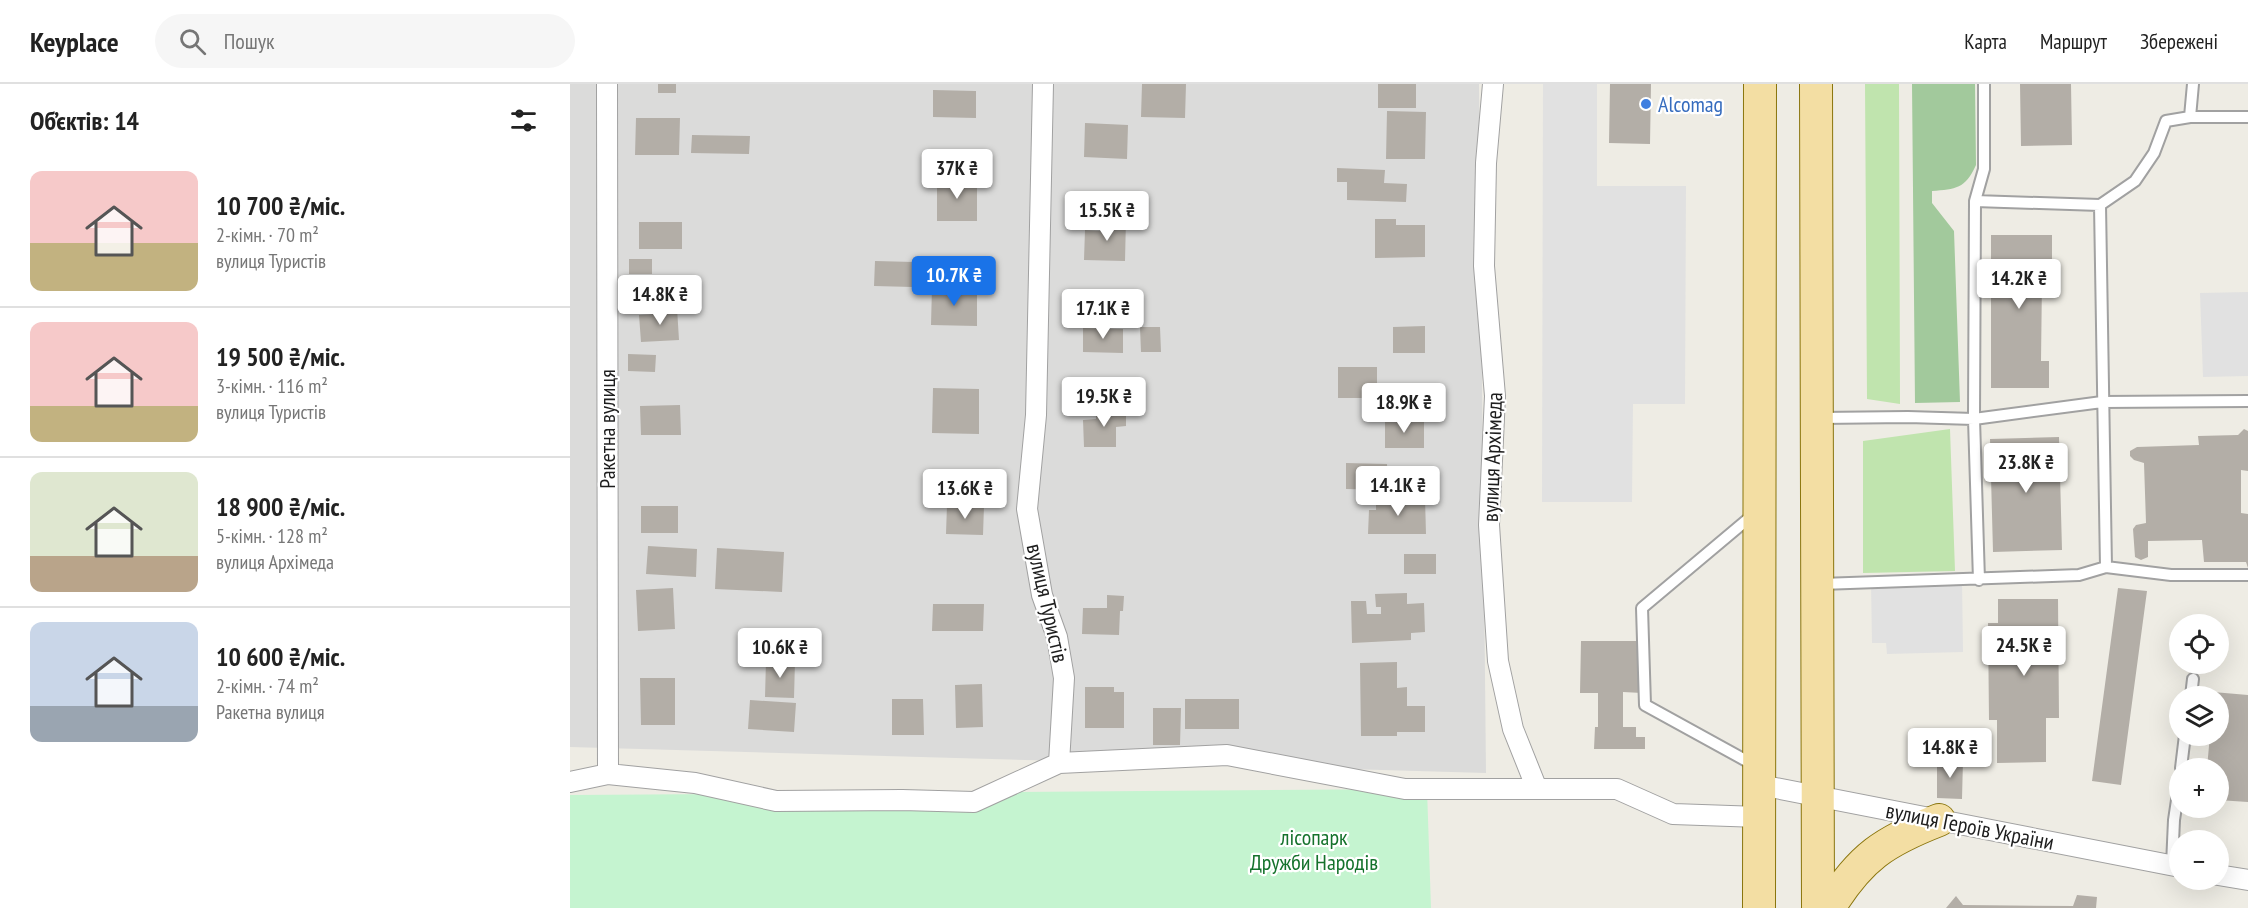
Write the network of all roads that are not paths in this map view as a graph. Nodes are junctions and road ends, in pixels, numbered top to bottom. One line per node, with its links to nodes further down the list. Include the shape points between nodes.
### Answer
1 (607, 84): 24 (street, Ракетна вулиця)
2 (1043, 84): 23 (street, вулиця Туристів, via 1036,415 1028,509 1042,595 1057,637 1064,678)
3 (1492, 84): 27 (street, вулиця Архімеда, via 1484,266 1495,396 1491,559 1498,661 1513,729)
4 (1760, 84): 16 (main road)
5 (1816, 84): 14 (main road)
6 (1984, 84): 10 (lane, via 1984,169)
7 (2193, 84): 8 (lane)
8 (2190, 117): 9 (lane); 11 (lane, via 2166,121 2154,153 2135,181)
9 (2248, 117)
10 (1975, 201): 11 (lane); 15 (lane)
11 (2100, 205): 13 (lane)
12 (2248, 401): 13 (lane)
13 (2102, 402): 15 (lane); 17 (lane)
14 (1818, 418): 15 (lane); 20 (main road)
15 (1974, 418): 19 (lane)
16 (1759, 510): 25 (main road); 25 (lane, via 1642,608 1645,705)
17 (2106, 567): 18 (lane, via 2171,574); 19 (lane, via 2079,575)
18 (2248, 575)
19 (1979, 580): 20 (lane)
20 (1818, 584): 28 (main road)
21 (2193, 679): 22 (lane)
22 (2192, 686)
23 (1059, 763): 24 (street, via 974,802 776,801 695,783); 27 (street, via 1227,755 1405,789)
24 (608, 774): 26 (street)
25 (1760, 776): 28 (street, вулиця Героїв України); 29 (main road)
26 (570, 783)
27 (1537, 789): 29 (street, via 1617,789 1673,814)
28 (1817, 796): 30 (street, вулиця Героїв України); 35 (main road)
29 (1759, 817): 34 (main road)
30 (1939, 820): 31 (street, вулиця Героїв України); 36 (main road, via 1902,835 1871,854)
31 (2169, 865)
32 (2229, 877): 33 (street)
33 (2248, 880)
34 (1760, 908)
35 (1818, 908)
36 (1829, 908)

